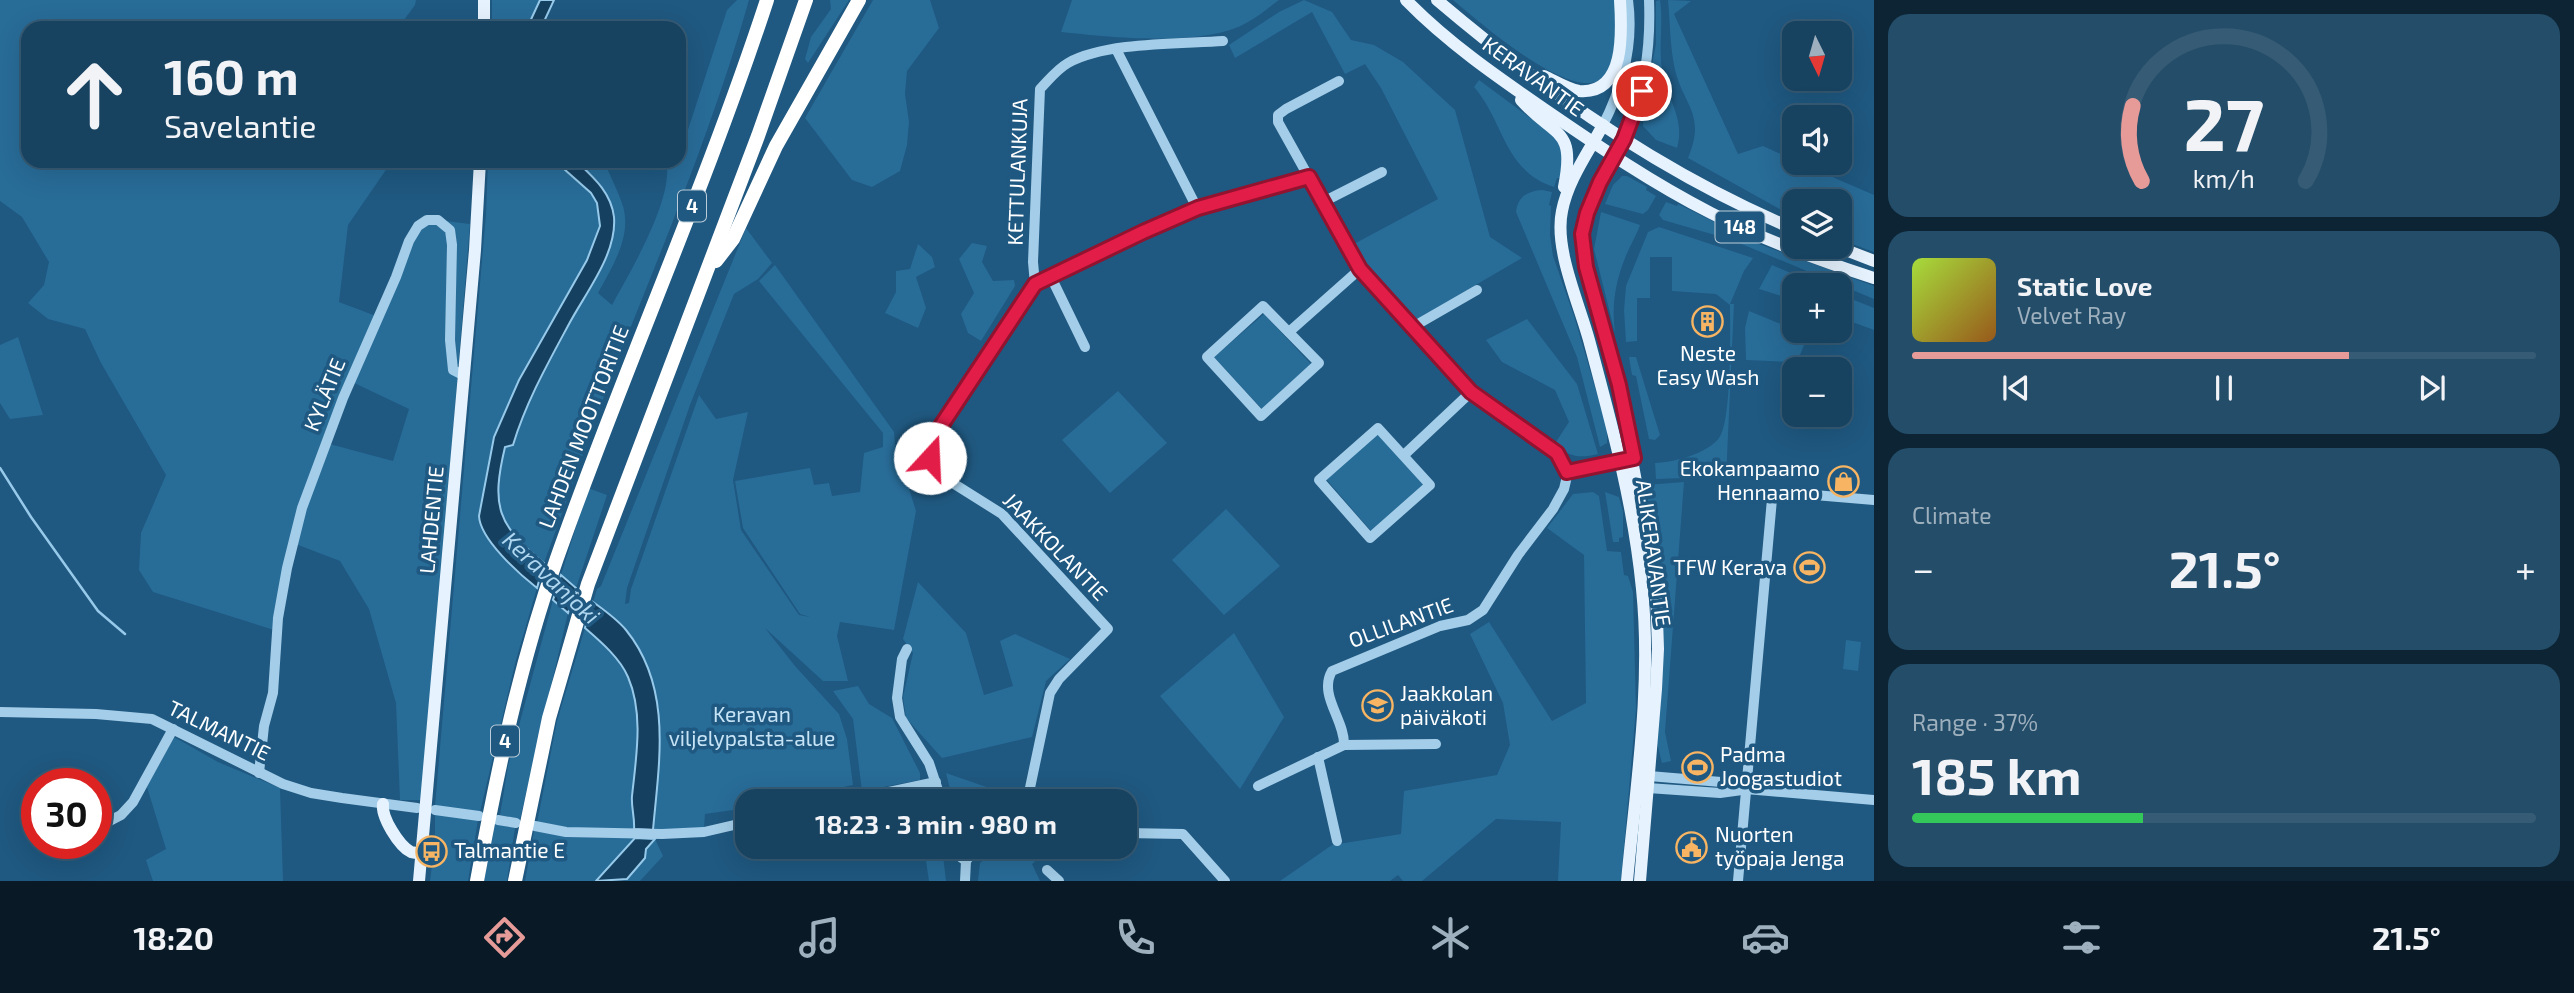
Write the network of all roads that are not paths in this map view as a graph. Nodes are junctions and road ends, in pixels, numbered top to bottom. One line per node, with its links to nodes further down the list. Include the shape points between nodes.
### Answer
1 (484, 0): 11 (main road)
2 (758, 0): 15 (highway)
3 (767, 0): 15 (highway, LAHDEN MOOTTORITIE / 4)
4 (806, 0): 32 (highway, 4)
5 (859, 0): 32 (highway, via 776,146 733,239)
6 (1406, 0): 17 (main road, KERAVANTIE / 148)
7 (1437, 0): 14 (main road, KERAVANTIE / 148)
8 (1620, 0): 14 (main road, via 1620,50 1604,85 1592,90 1571,89)
9 (1628, 0): 18 (street, ALIKERAVANTIE, via 1626,66)
10 (1649, 0): 19 (street, ALIKERAVANTIE, via 1648,60)
11 (484, 21)
12 (1223, 41): 13 (street, KETTULANKUJA)
13 (1116, 49): 26 (street); 35 (street, KETTULANKUJA, via 1069,63 1040,89)
14 (1518, 63): 18 (main road, KERAVANTIE / 148)
15 (745, 67): 78 (highway, LAHDEN MOOTTORITIE / 4, via 556,559 512,709)
16 (1339, 81): 24 (street, via 1278,116)
17 (1504, 82): 20 (main road, KERAVANTIE / 148); 27 (main road, via 1557,130 1568,147)
18 (1603, 125): 19 (main road, KERAVANTIE / 148); 20 (main road, ALIKERAVANTIE)
19 (1624, 139): 21 (main road, ALIKERAVANTIE); 28 (main road, KERAVANTIE / 148, via 1708,188)
20 (1593, 143): 21 (main road, KERAVANTIE / 148); 27 (main road, ALIKERAVANTIE)
21 (1614, 156): 34 (main road, KERAVANTIE / 148, via 1711,214); 43 (main road, ALIKERAVANTIE, via 1582,234 1586,267)
22 (480, 168): 40 (main road, LAHDENTIE)
23 (1382, 173): 25 (street)
24 (1309, 177): 25 (street); 26 (street)
25 (1323, 202): 31 (street)
26 (1198, 208): 33 (street)
27 (1561, 212): 44 (main road, ALIKERAVANTIE, via 1564,255)
28 (1782, 223)
29 (1852, 252): 30 (main road)
30 (1874, 261)
31 (1360, 269): 37 (street); 38 (street)
32 (707, 273): 79 (highway, 4, via 573,628)
33 (1051, 277): 35 (street); 39 (street)
34 (1874, 278)
35 (1035, 284): 59 (street, JAAKKOLANTIE, via 929,450 940,475 1002,514 1108,629 1050,693)
36 (1477, 290): 37 (street)
37 (1411, 328): 41 (street)
38 (1289, 331): 38 (street, via 1263,306 1208,357 1261,416 1318,363)
39 (1085, 347)
40 (463, 375): 53 (street, KYLÄTIE, via 453,370 450,340 450,230 438,220 427,220 409,241 302,508 278,618 273,693); 73 (main road, LAHDENTIE)
41 (1471, 392): 42 (street); 45 (street, via 1557,453)
42 (1404, 455): 42 (street, via 1378,428 1320,480 1370,538 1430,485)
43 (1634, 458): 44 (street); 54 (main road, ALIKERAVANTIE, via 1656,589 1658,649)
44 (1620, 462): 45 (street); 54 (main road, ALIKERAVANTIE, via 1642,590)
45 (1567, 472): 51 (street, OLLILANTIE, via 1553,509 1483,610 1468,620 1425,632 1332,671 1327,689 1345,735)
46 (1874, 500): 60 (street, via 1779,492 1772,499)
47 (907, 649): 55 (street, via 897,698 900,717)
48 (0, 712): 49 (street, TALMANTIE, via 139,717)
49 (173, 729): 53 (street, TALMANTIE); 66 (street, via 133,802)
50 (1436, 744): 51 (street)
51 (1344, 746): 52 (street)
52 (1318, 757): 56 (street); 72 (street)
53 (259, 773): 62 (street, TALMANTIE, via 311,793)
54 (1645, 781): 60 (street, via 1720,793); 83 (main road, ALIKERAVANTIE); 84 (main road, ALIKERAVANTIE)
55 (936, 782): 57 (street); 58 (street)
56 (1258, 786)
57 (903, 789)
58 (938, 789)
59 (1030, 789)
60 (1746, 789): 61 (street); 85 (street)
61 (1874, 800)
62 (383, 804): 63 (street, TALMANTIE); 73 (main road, via 383,814 401,843 409,851)
63 (417, 808)
64 (435, 810): 65 (street)
65 (479, 816)
66 (112, 820)
67 (498, 820): 68 (street)
68 (516, 823)
69 (735, 825): 70 (street, via 662,834)
70 (535, 827)
71 (1137, 833): 82 (street, via 1183,834)
72 (1338, 841)
73 (422, 853): 77 (main road, LAHDENTIE)
74 (963, 859): 75 (street)
75 (966, 861): 80 (street)
76 (1047, 870): 81 (street)
77 (419, 881)
78 (477, 881)
79 (515, 881)
80 (965, 881)
81 (1059, 881)
82 (1225, 881)
83 (1627, 881)
84 (1640, 881)
85 (1738, 881)

